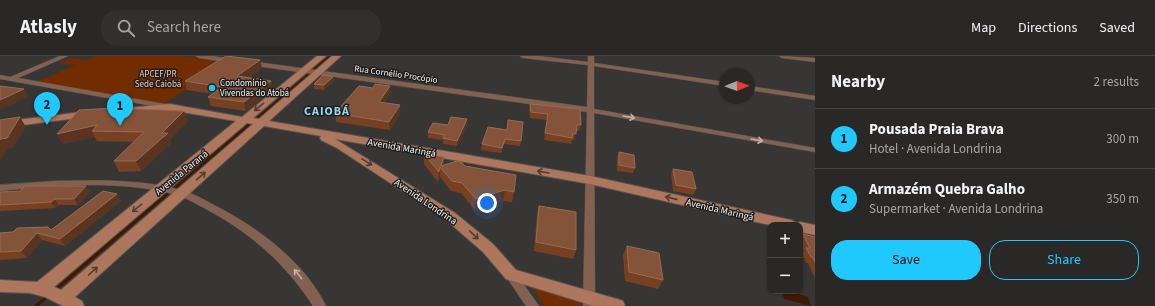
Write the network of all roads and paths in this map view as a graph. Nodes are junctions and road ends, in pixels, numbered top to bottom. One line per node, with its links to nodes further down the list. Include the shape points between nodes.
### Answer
1 (65, 56): 13 (street)
2 (199, 56): 9 (street)
3 (322, 56): 11 (street, Avenida Paraná)
4 (338, 56): 11 (street, Avenida Paraná)
5 (523, 56): 7 (street)
6 (782, 56): 8 (street)
7 (591, 60): 15 (street); 19 (street)
8 (815, 60)
9 (236, 61)
10 (244, 62): 11 (street, Rua Cornélio Procópio)
11 (311, 72): 19 (street, Rua Cornélio Procópio); 22 (street, Avenida Paraná, one-way to 22); 23 (street, Avenida Paraná)
12 (0, 77): 13 (street, Avenida Maringá)
13 (12, 78): 14 (street); 18 (street, Avenida Maringá)
14 (0, 83)
15 (719, 83)
16 (755, 89): 17 (street)
17 (815, 98)
18 (170, 107): 20 (street); 22 (street, Avenida Maringá)
19 (590, 110): 28 (street, Rua Cornélio Procópio, one-way to 28); 29 (street)
20 (118, 111)
21 (97, 113): 24 (street)
22 (244, 120): 23 (street, Avenida Maringá); 31 (street, Avenida Paraná)
23 (261, 123): 25 (street, Avenida Maringá); 32 (street, Avenida Paraná, one-way to 23)
24 (0, 125)
25 (294, 129): 26 (street, Avenida Maringá); 27 (street, Avenida Londrina)
26 (354, 139): 27 (street, via 345,141); 29 (street, Avenida Maringá, one-way to 26)
27 (341, 146): 36 (street, Avenida Londrina, one-way to 36, via 450,216 488,248)
28 (815, 150)
29 (590, 180): 33 (street, Avenida Maringá, one-way to 29); 40 (street)
30 (0, 188): 31 (street, via 84,182)
31 (161, 188): 32 (street); 38 (street, Avenida Paraná, one-way to 38)
32 (181, 193): 39 (street, Avenida Paraná, one-way to 32); 41 (street, one-way to 32, via 296,271 274,249 226,215)
33 (778, 222)
34 (803, 228): 35 (street)
35 (815, 230)
36 (511, 275): 40 (street); 42 (street, Avenida Londrina)
37 (0, 286): 38 (street)
38 (41, 289): 39 (street)
39 (67, 300)
40 (589, 302): 43 (street)
41 (320, 306)
42 (533, 306)
43 (617, 306)

